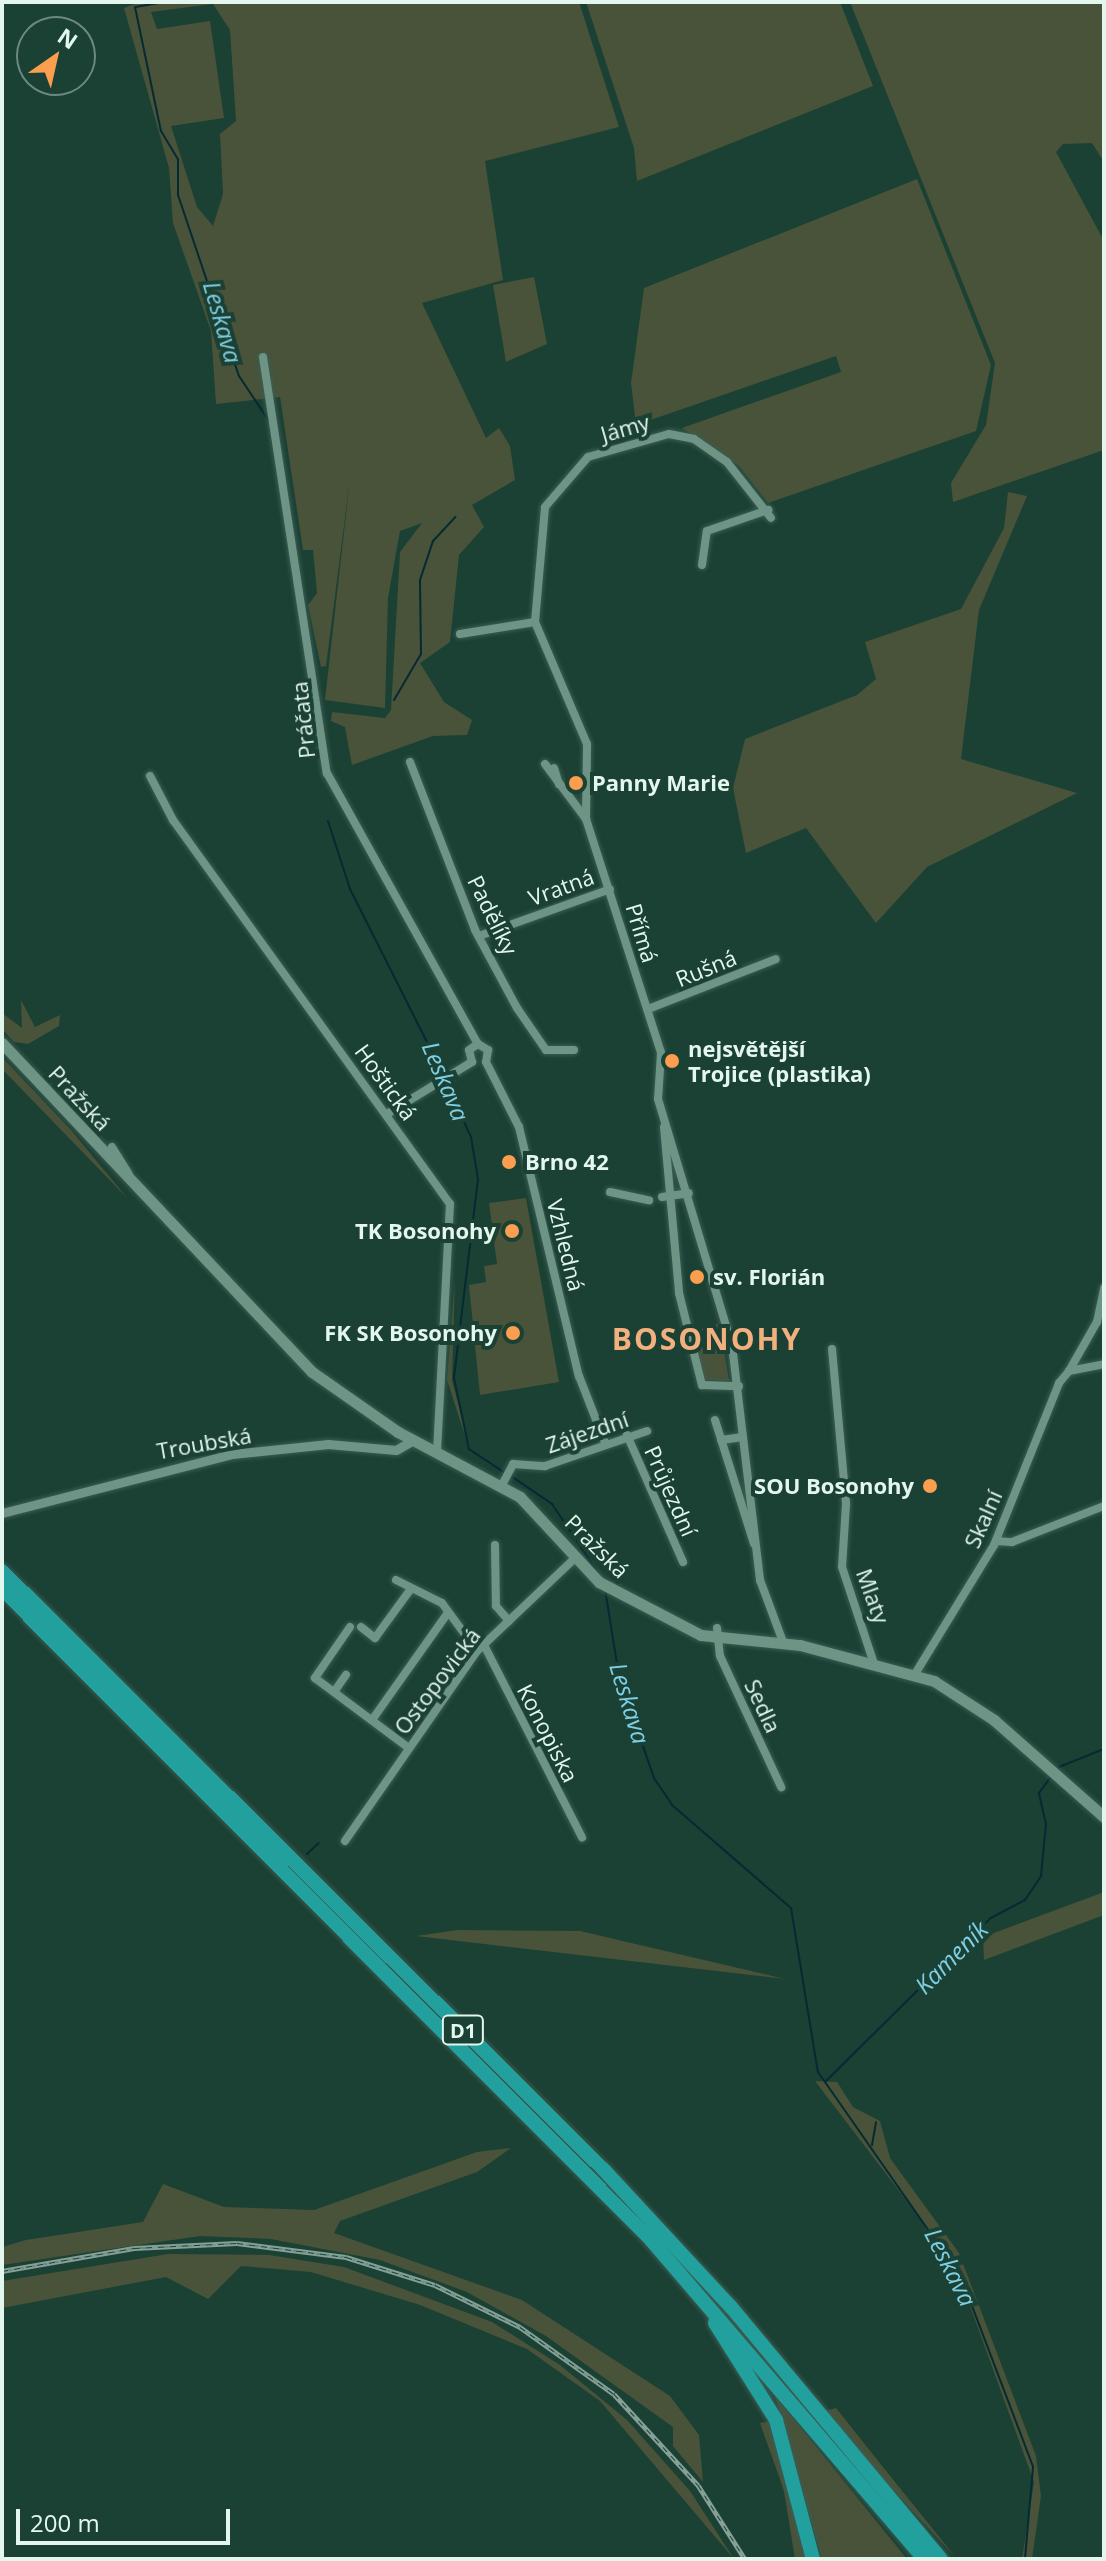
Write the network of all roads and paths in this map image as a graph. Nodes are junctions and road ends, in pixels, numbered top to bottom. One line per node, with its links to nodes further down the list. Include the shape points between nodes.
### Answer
1 (263, 357): 16 (street, Práčata, via 327,773)
2 (702, 565): 3 (street, Jámy, via 707,531 770,514 727,462 694,439 669,434 588,457 561,483 539,526)
3 (535, 622): 4 (street); 10 (street, via 587,744)
4 (460, 634)
5 (410, 762): 12 (street, Padělíky)
6 (545, 764): 9 (street)
7 (554, 768): 9 (street)
8 (150, 776): 20 (street, Hoštická, via 173,820)
9 (567, 803): 10 (street)
10 (586, 819): 11 (street, Přímá)
11 (610, 889): 12 (street, Vratná); 14 (street, Přímá)
12 (479, 936): 17 (street, Padělíky, via 546,1050)
13 (776, 959): 14 (street, Rušná)
14 (648, 1009): 21 (street, Přímá, via 661,1053 658,1082)
15 (2, 1043): 23 (main road, Pražská)
16 (478, 1044): 18 (street, via 469,1050); 19 (street, via 488,1050)
17 (574, 1050)
18 (472, 1062): 19 (street); 20 (street)
19 (486, 1062): 38 (street, Vzhledná, via 519,1127 586,1395)
20 (387, 1114): 40 (street, Hoštická, via 445,1192 453,1217)
21 (664, 1119): 25 (street); 26 (street)
22 (112, 1147): 23 (street, Pražská)
23 (129, 1181): 37 (main road, Pražská, via 312,1372)
24 (610, 1192): 27 (street)
25 (689, 1193): 26 (street); 32 (street)
26 (664, 1197): 32 (street, via 679,1293 702,1385)
27 (649, 1200)
28 (1104, 1288): 31 (street, Skalní, via 1097,1322)
29 (832, 1349): 62 (street, Mlaty, via 846,1504 842,1567)
30 (1104, 1364): 31 (street)
31 (1069, 1371): 46 (street, Skalní, via 1051,1397)
32 (739, 1386): 36 (street)
33 (715, 1420): 39 (street)
34 (647, 1431): 35 (street, Zájezdní)
35 (627, 1435): 38 (street, Zájezdní); 50 (street, Průjezdní)
36 (743, 1437): 39 (street); 42 (street)
37 (413, 1440): 40 (main road, Pražská); 45 (street, Troubská, via 396,1450 337,1444 232,1454)
38 (604, 1440): 41 (street, Zájezdní, via 545,1466 511,1469)
39 (721, 1440): 43 (street)
40 (437, 1452): 41 (main road, Pražská)
41 (504, 1482): 49 (main road, Pražská)
42 (750, 1497): 43 (street); 48 (street)
43 (737, 1500): 48 (street)
44 (1104, 1506): 46 (street, via 1012,1542)
45 (2, 1513)
46 (996, 1541): 63 (street, Skalní)
47 (495, 1545): 56 (street, via 496,1606)
48 (756, 1548): 60 (street)
49 (575, 1558): 56 (street, Ostopovická); 59 (main road, Pražská, via 617,1595)
50 (683, 1562)
51 (2, 1571): 73 (highway, D1, via 603,2169)
52 (396, 1580): 54 (street, Konopiska)
53 (2, 1589): 72 (highway, D1)
54 (410, 1590): 55 (street, Konopiska, via 433,1595); 58 (street, via 375,1638)
55 (447, 1614): 61 (street, Konopiska); 66 (street)
56 (509, 1621): 61 (street, Ostopovická)
57 (350, 1627): 65 (street, via 315,1678)
58 (361, 1627)
59 (718, 1634): 60 (main road, Pražská); 68 (street, Sedla, via 720,1656)
60 (783, 1642): 62 (main road, Pražská)
61 (481, 1648): 67 (street, Ostopovická); 70 (street, Konopiska)
62 (874, 1664): 63 (main road, Pražská)
63 (915, 1674): 69 (main road, Pražská, via 979,1708)
64 (346, 1675): 65 (street)
65 (334, 1692): 66 (street)
66 (372, 1720): 67 (street)
67 (409, 1748): 71 (street, Ostopovická)
68 (781, 1787)
69 (1104, 1817)
70 (582, 1837)
71 (345, 1841)
72 (651, 2240): 74 (highway, via 722,2332 776,2420); 75 (highway, D1)
73 (903, 2508): 76 (highway, D1); 77 (highway)
74 (813, 2559)
75 (924, 2559)
76 (941, 2559)
77 (950, 2559)

